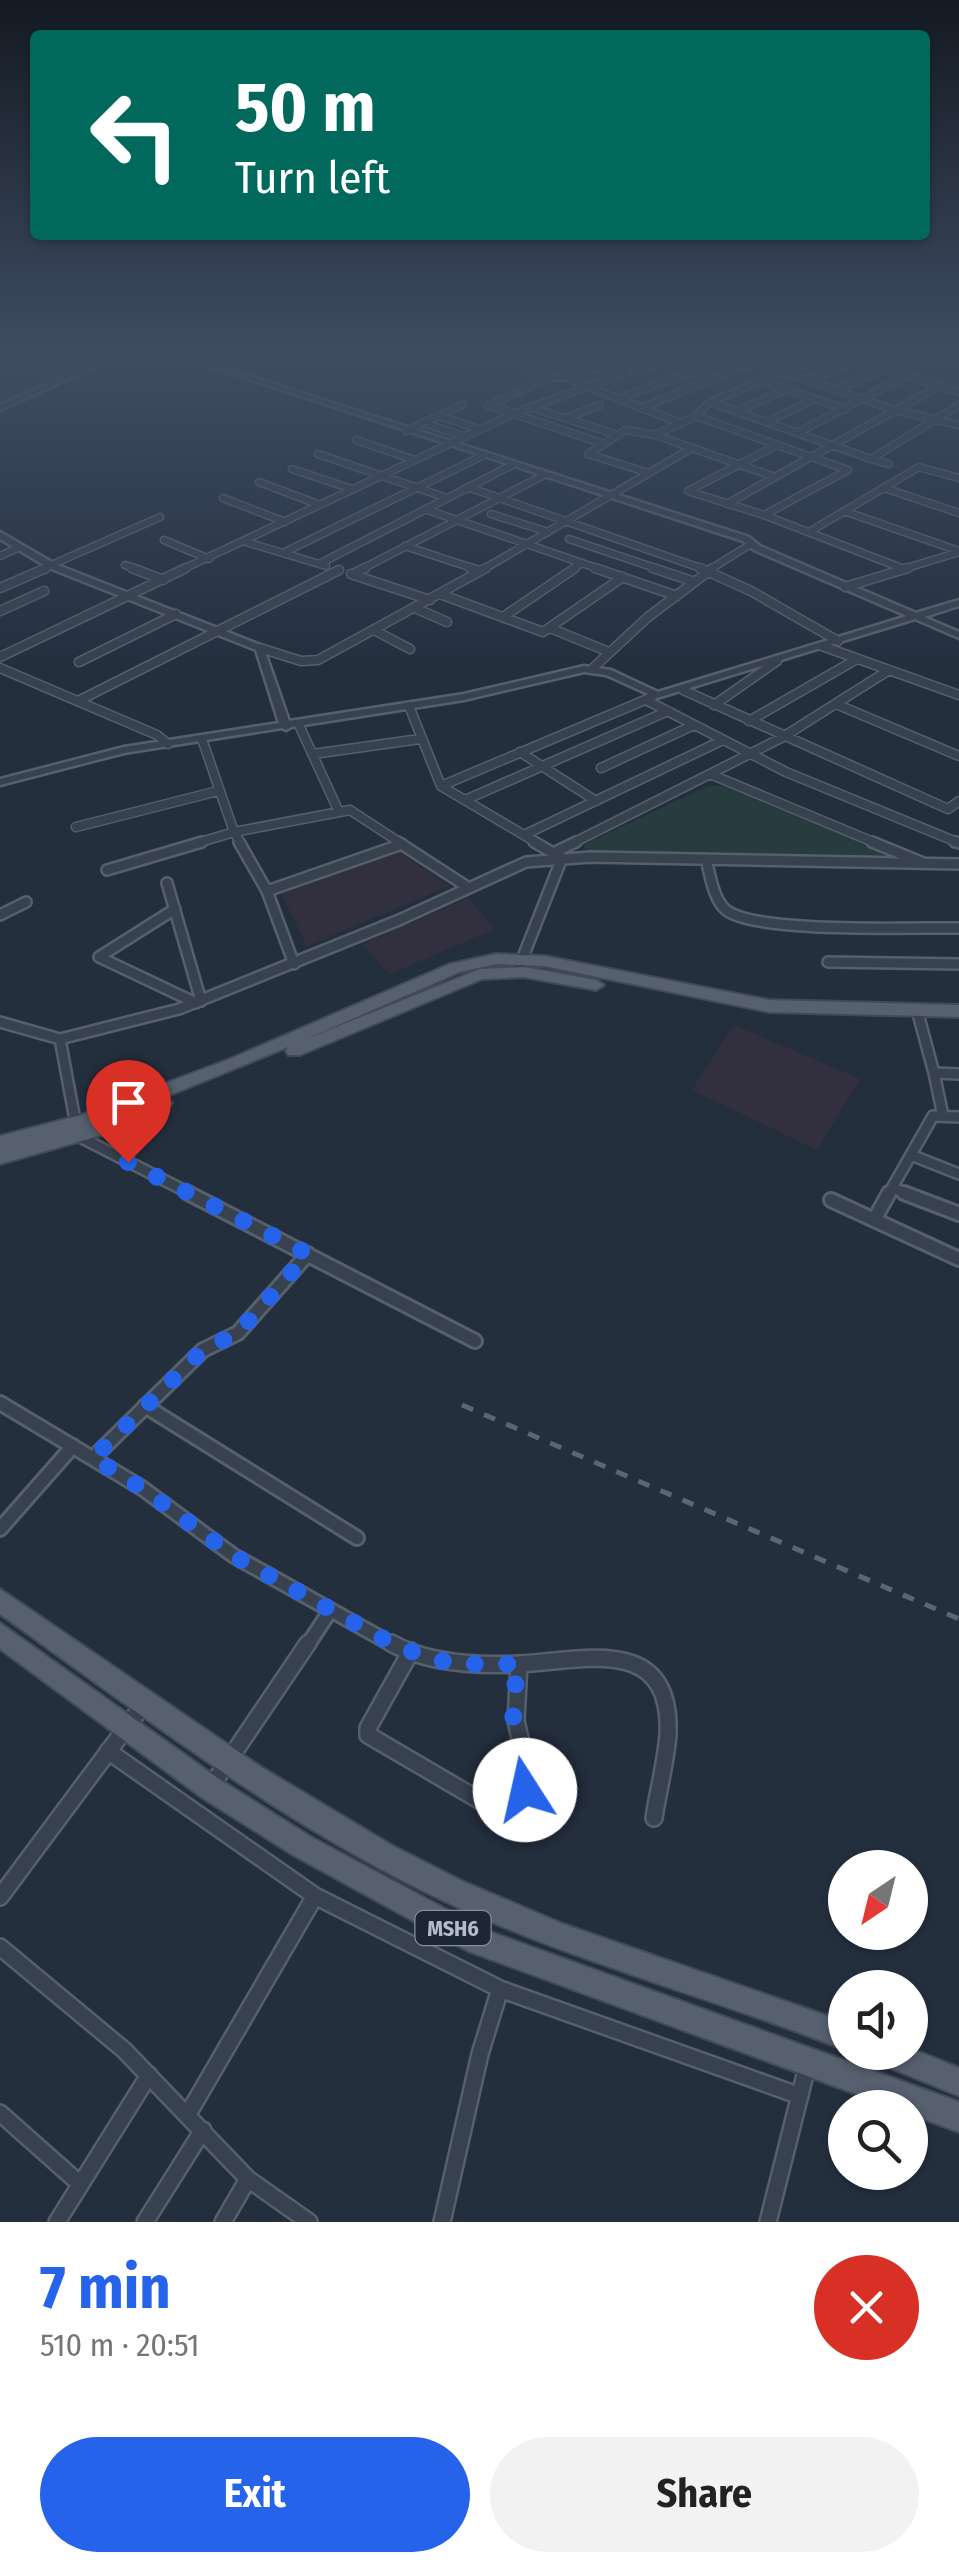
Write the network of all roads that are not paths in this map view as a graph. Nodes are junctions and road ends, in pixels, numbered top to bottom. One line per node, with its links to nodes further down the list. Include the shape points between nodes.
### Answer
1 (336, 460): 17 (street)
2 (411, 460): 17 (street)
3 (474, 460): 22 (street)
4 (499, 460): 12 (street)
5 (607, 460): 16 (street)
6 (671, 460): 16 (street)
7 (726, 460): 13 (street)
8 (747, 460): 13 (street)
9 (807, 460): 19 (street)
10 (819, 460): 36 (street, via 848,470)
11 (874, 460): 14 (street)
12 (512, 464): 18 (street); 23 (street)
13 (739, 464): 19 (street); 30 (street, via 688,491)
14 (890, 464)
15 (292, 468): 25 (street)
16 (649, 472): 26 (street)
17 (381, 474): 22 (street); 25 (street)
18 (544, 475): 26 (street); 27 (street)
19 (775, 477): 30 (street)
20 (959, 478): 24 (street, via 919,467)
21 (259, 482): 31 (street)
22 (417, 487): 29 (street); 52 (street)
23 (468, 487): 27 (street); 29 (street)
24 (884, 488): 33 (street); 34 (street)
25 (352, 489): 31 (street)
26 (608, 496): 38 (street); 48 (street)
27 (499, 497): 38 (street); 39 (street)
28 (223, 498): 40 (street)
29 (448, 498): 32 (street)
30 (727, 504): 36 (street)
31 (320, 505): 40 (street)
32 (425, 509): 39 (street); 55 (street)
33 (844, 511): 42 (street); 51 (street)
34 (959, 513)
35 (490, 514): 41 (street)
36 (764, 515): 42 (street)
37 (160, 518): 58 (street)
38 (570, 519): 41 (street); 61 (street)
39 (454, 520): 47 (street); 50 (street)
40 (285, 522): 46 (street)
41 (548, 532): 47 (street)
42 (810, 532): 59 (street)
43 (0, 534): 49 (street)
44 (568, 539): 66 (street)
45 (164, 540): 54 (street)
46 (245, 541): 52 (street); 54 (street)
47 (526, 544): 56 (street); 62 (street)
48 (752, 544): 61 (street); 67 (street)
49 (20, 546): 53 (street); 58 (street)
50 (405, 546): 62 (street); 63 (street)
51 (959, 552): 59 (street)
52 (284, 553): 55 (street)
53 (0, 556)
54 (209, 558): 65 (street)
55 (319, 564): 60 (street)
56 (582, 564): 64 (street); 78 (street)
57 (126, 565): 65 (street)
58 (52, 566): 68 (street); 71 (street)
59 (904, 569): 67 (street)
60 (339, 570): 63 (street); 83 (street)
61 (710, 570): 66 (street); 85 (street)
62 (480, 572): 70 (street)
63 (353, 574): 73 (street)
64 (622, 577): 72 (street); 81 (street)
65 (163, 580): 71 (street)
66 (695, 582): 72 (street)
67 (846, 587): 79 (street)
68 (0, 588)
69 (44, 591): 76 (street)
70 (440, 594): 73 (street); 78 (street)
71 (130, 596): 77 (street); 90 (street)
72 (677, 596): 89 (street)
73 (430, 600): 75 (street)
74 (959, 603): 79 (street)
75 (415, 608): 80 (street); 82 (street)
76 (0, 611)
77 (176, 614): 83 (street); 93 (street)
78 (503, 617): 81 (street, via 542,632)
79 (915, 619): 84 (street); 85 (street)
80 (446, 622)
81 (550, 628): 89 (street)
82 (374, 630): 87 (street, via 310,662); 88 (street)
83 (219, 631): 87 (street); 100 (street)
84 (959, 636)
85 (838, 640): 86 (street)
86 (822, 646): 91 (street); 92 (street)
87 (260, 648): 108 (street)
88 (410, 649)
89 (609, 652): 95 (street)
90 (0, 657)
91 (858, 659): 96 (street); 105 (street)
92 (777, 661): 97 (street); 102 (street)
93 (79, 662)
94 (0, 668): 100 (street)
95 (593, 668): 99 (street); 103 (street)
96 (888, 670): 98 (street); 101 (street)
97 (683, 690): 99 (street); 102 (street)
98 (959, 695)
99 (652, 698): 104 (street); 114 (street)
100 (78, 702): 113 (street)
101 (836, 704): 109 (street); 117 (street)
102 (714, 705): 105 (street)
103 (409, 706): 107 (street); 111 (street)
104 (668, 711): 106 (street); 118 (street)
105 (749, 721): 109 (street)
106 (694, 724): 112 (street); 119 (street)
107 (300, 726): 108 (street); 116 (street)
108 (286, 727): 110 (street)
109 (783, 737): 115 (street); 126 (street, via 948,809)
110 (202, 739): 113 (street); 123 (street)
111 (420, 740): 116 (street); 122 (street)
112 (724, 740): 115 (street); 125 (street)
113 (168, 744): 121 (street)
114 (520, 752): 118 (street); 122 (street)
115 (751, 753): 120 (street); 131 (street)
116 (312, 754): 127 (street)
117 (959, 756)
118 (540, 767): 124 (street); 125 (street)
119 (601, 768)
120 (710, 774): 133 (street); 135 (street)
121 (0, 782)
122 (441, 786): 124 (street)
123 (218, 792): 128 (street); 129 (street)
124 (465, 800): 130 (street)
125 (596, 801): 130 (street)
126 (959, 801)
127 (339, 812): 129 (street); 132 (street, via 350,810)
128 (76, 826)
129 (234, 832): 137 (street); 140 (street)
130 (524, 836): 133 (street)
131 (959, 843)
132 (402, 844): 139 (street); 140 (street)
133 (558, 855): 134 (street); 139 (street); 148 (street)
134 (706, 859): 135 (street); 144 (street, via 728,914 768,922)
135 (926, 864): 136 (street)
136 (959, 864)
137 (108, 870)
138 (168, 882): 142 (street)
139 (469, 888): 146 (street)
140 (267, 890): 146 (street)
141 (26, 902): 143 (street)
142 (175, 909): 149 (street); 149 (street, via 99,960)
143 (0, 915)
144 (959, 928)
145 (828, 962): 147 (street)
146 (294, 964): 149 (street)
147 (959, 964)
148 (520, 965): 151 (main road, via 770,1015); 159 (main road, via 460,981)
149 (199, 1002): 154 (street)
150 (959, 1011): 151 (main road)
151 (918, 1015): 152 (main road); 155 (street)
152 (959, 1021)
153 (0, 1022): 154 (street)
154 (60, 1039): 159 (street)
155 (934, 1073): 156 (street); 157 (street)
156 (959, 1074)
157 (943, 1116): 158 (street); 161 (street, via 932,1116)
158 (959, 1117)
159 (75, 1130): 160 (main road); 162 (main road); 168 (street)
160 (0, 1143)
161 (911, 1155): 163 (street); 164 (street)
162 (0, 1157)
163 (959, 1174)
164 (892, 1188): 166 (street); 167 (street)
165 (831, 1200): 167 (street)
166 (959, 1214)
167 (874, 1220): 169 (street)
168 (308, 1254): 170 (street); 172 (street, via 238,1333 203,1350)
169 (959, 1259)
170 (475, 1340)
171 (0, 1402): 173 (street)
172 (145, 1406): 174 (street); 176 (street)
173 (72, 1446): 174 (street); 175 (street)
174 (93, 1458): 178 (street, via 234,1556)
175 (0, 1528)
176 (357, 1538)
177 (0, 1600): 182 (main road, MSH6)
178 (330, 1611): 180 (street); 185 (street)
179 (0, 1635): 183 (main road, MSH6)
180 (411, 1651): 181 (street, via 452,1664); 181 (street, via 368,1735 496,1810 514,1803 529,1777 514,1718)
181 (519, 1664): 187 (street, via 590,1654 651,1673 668,1732)
182 (146, 1702): 183 (street); 185 (main road, MSH6)
183 (124, 1728): 184 (street); 186 (main road, MSH6)
184 (108, 1751): 188 (street); 189 (street)
185 (228, 1762): 186 (street); 192 (main road, MSH6, via 376,1851 521,1921)
186 (210, 1788): 193 (main road, MSH6, via 478,1941)
187 (654, 1818)
188 (315, 1896): 191 (street); 199 (street)
189 (0, 1897)
190 (0, 1947): 195 (street)
191 (500, 1990): 197 (street); 208 (street)
192 (828, 2030)
193 (809, 2060): 197 (street); 200 (main road, MSH6)
194 (928, 2069): 196 (main road)
195 (149, 2076): 199 (street); 203 (street)
196 (959, 2082)
197 (800, 2096): 209 (street)
198 (0, 2114): 203 (street)
199 (188, 2114): 201 (street)
200 (959, 2117)
201 (203, 2130): 202 (street); 205 (street)
202 (248, 2180): 206 (street); 207 (street)
203 (80, 2184): 204 (street)
204 (57, 2222)
205 (144, 2222)
206 (223, 2222)
207 (310, 2222)
208 (442, 2222)
209 (768, 2222)

